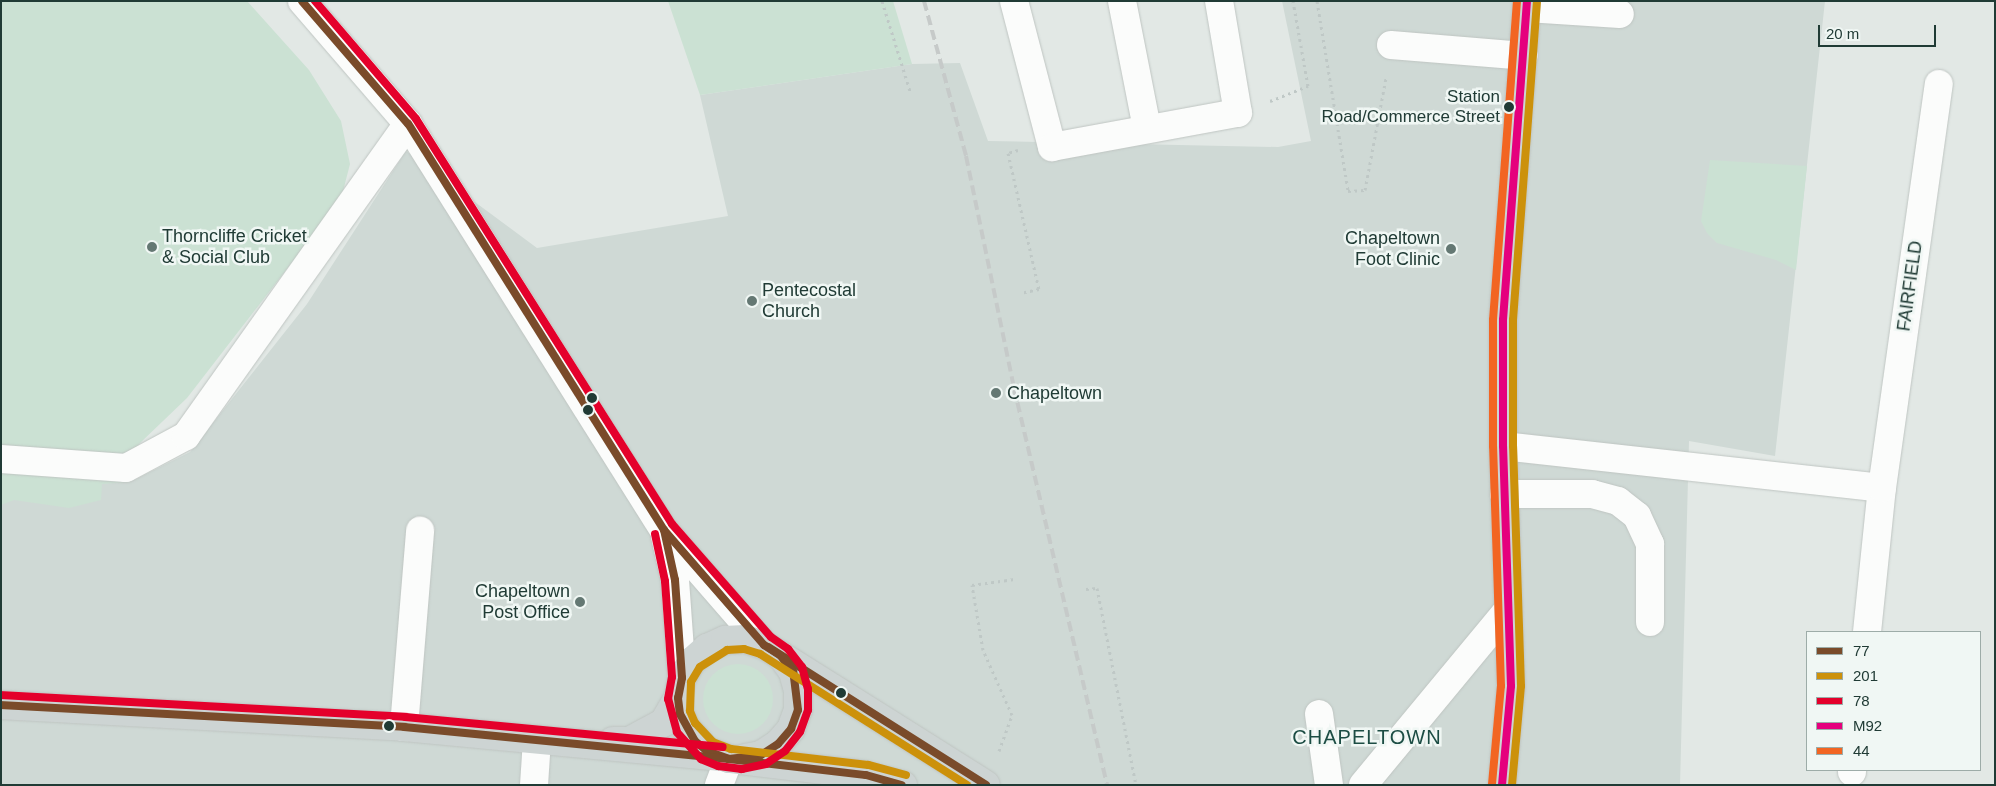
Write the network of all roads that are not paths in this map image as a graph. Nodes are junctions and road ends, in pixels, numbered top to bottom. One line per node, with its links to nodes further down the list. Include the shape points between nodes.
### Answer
1 (302, 1): 10 (street)
2 (1014, 1): 11 (street, via 1052,147)
3 (1122, 1): 11 (street)
4 (1219, 1): 11 (street, via 1238,113)
5 (1527, 5): 6 (street); 8 (main road)
6 (1620, 14)
7 (1392, 45): 8 (street)
8 (1524, 56): 12 (main road, via 1503,320)
9 (1939, 84): 14 (street, FAIRFIELD)
10 (408, 124): 13 (street, via 186,436 126,468); 16 (street)
11 (1147, 129)
12 (1503, 446): 14 (street); 15 (main road)
13 (1, 459)
14 (1882, 488): 20 (street, FAIRFIELD)
15 (1504, 494): 18 (main road); 19 (street, via 1592,494 1618,501 1637,516 1650,544)
16 (664, 530): 21 (street); 22 (street, via 675,580)
17 (420, 531): 26 (street)
18 (1508, 610): 35 (street); 36 (main road, via 1511,686)
19 (1650, 622)
20 (1867, 631)
21 (772, 650): 22 (main road, via 745,639 725,640 707,648 692,661); 29 (main road, via 792,672 798,691 798,710 791,729 778,744 761,755); 33 (main road)
22 (680, 688): 28 (main road, via 664,722 629,740); 29 (main road, via 686,728 695,741)
23 (2, 705): 24 (street); 26 (main road)
24 (1, 711)
25 (1319, 714): 34 (street)
26 (404, 727): 27 (main road)
27 (536, 740): 28 (main road); 30 (street)
28 (572, 743): 29 (main road)
29 (731, 758): 31 (street); 32 (main road, via 866,775)
30 (534, 785)
31 (719, 785)
32 (902, 785)
33 (986, 785)
34 (1329, 785)
35 (1363, 785)
36 (1502, 785)

